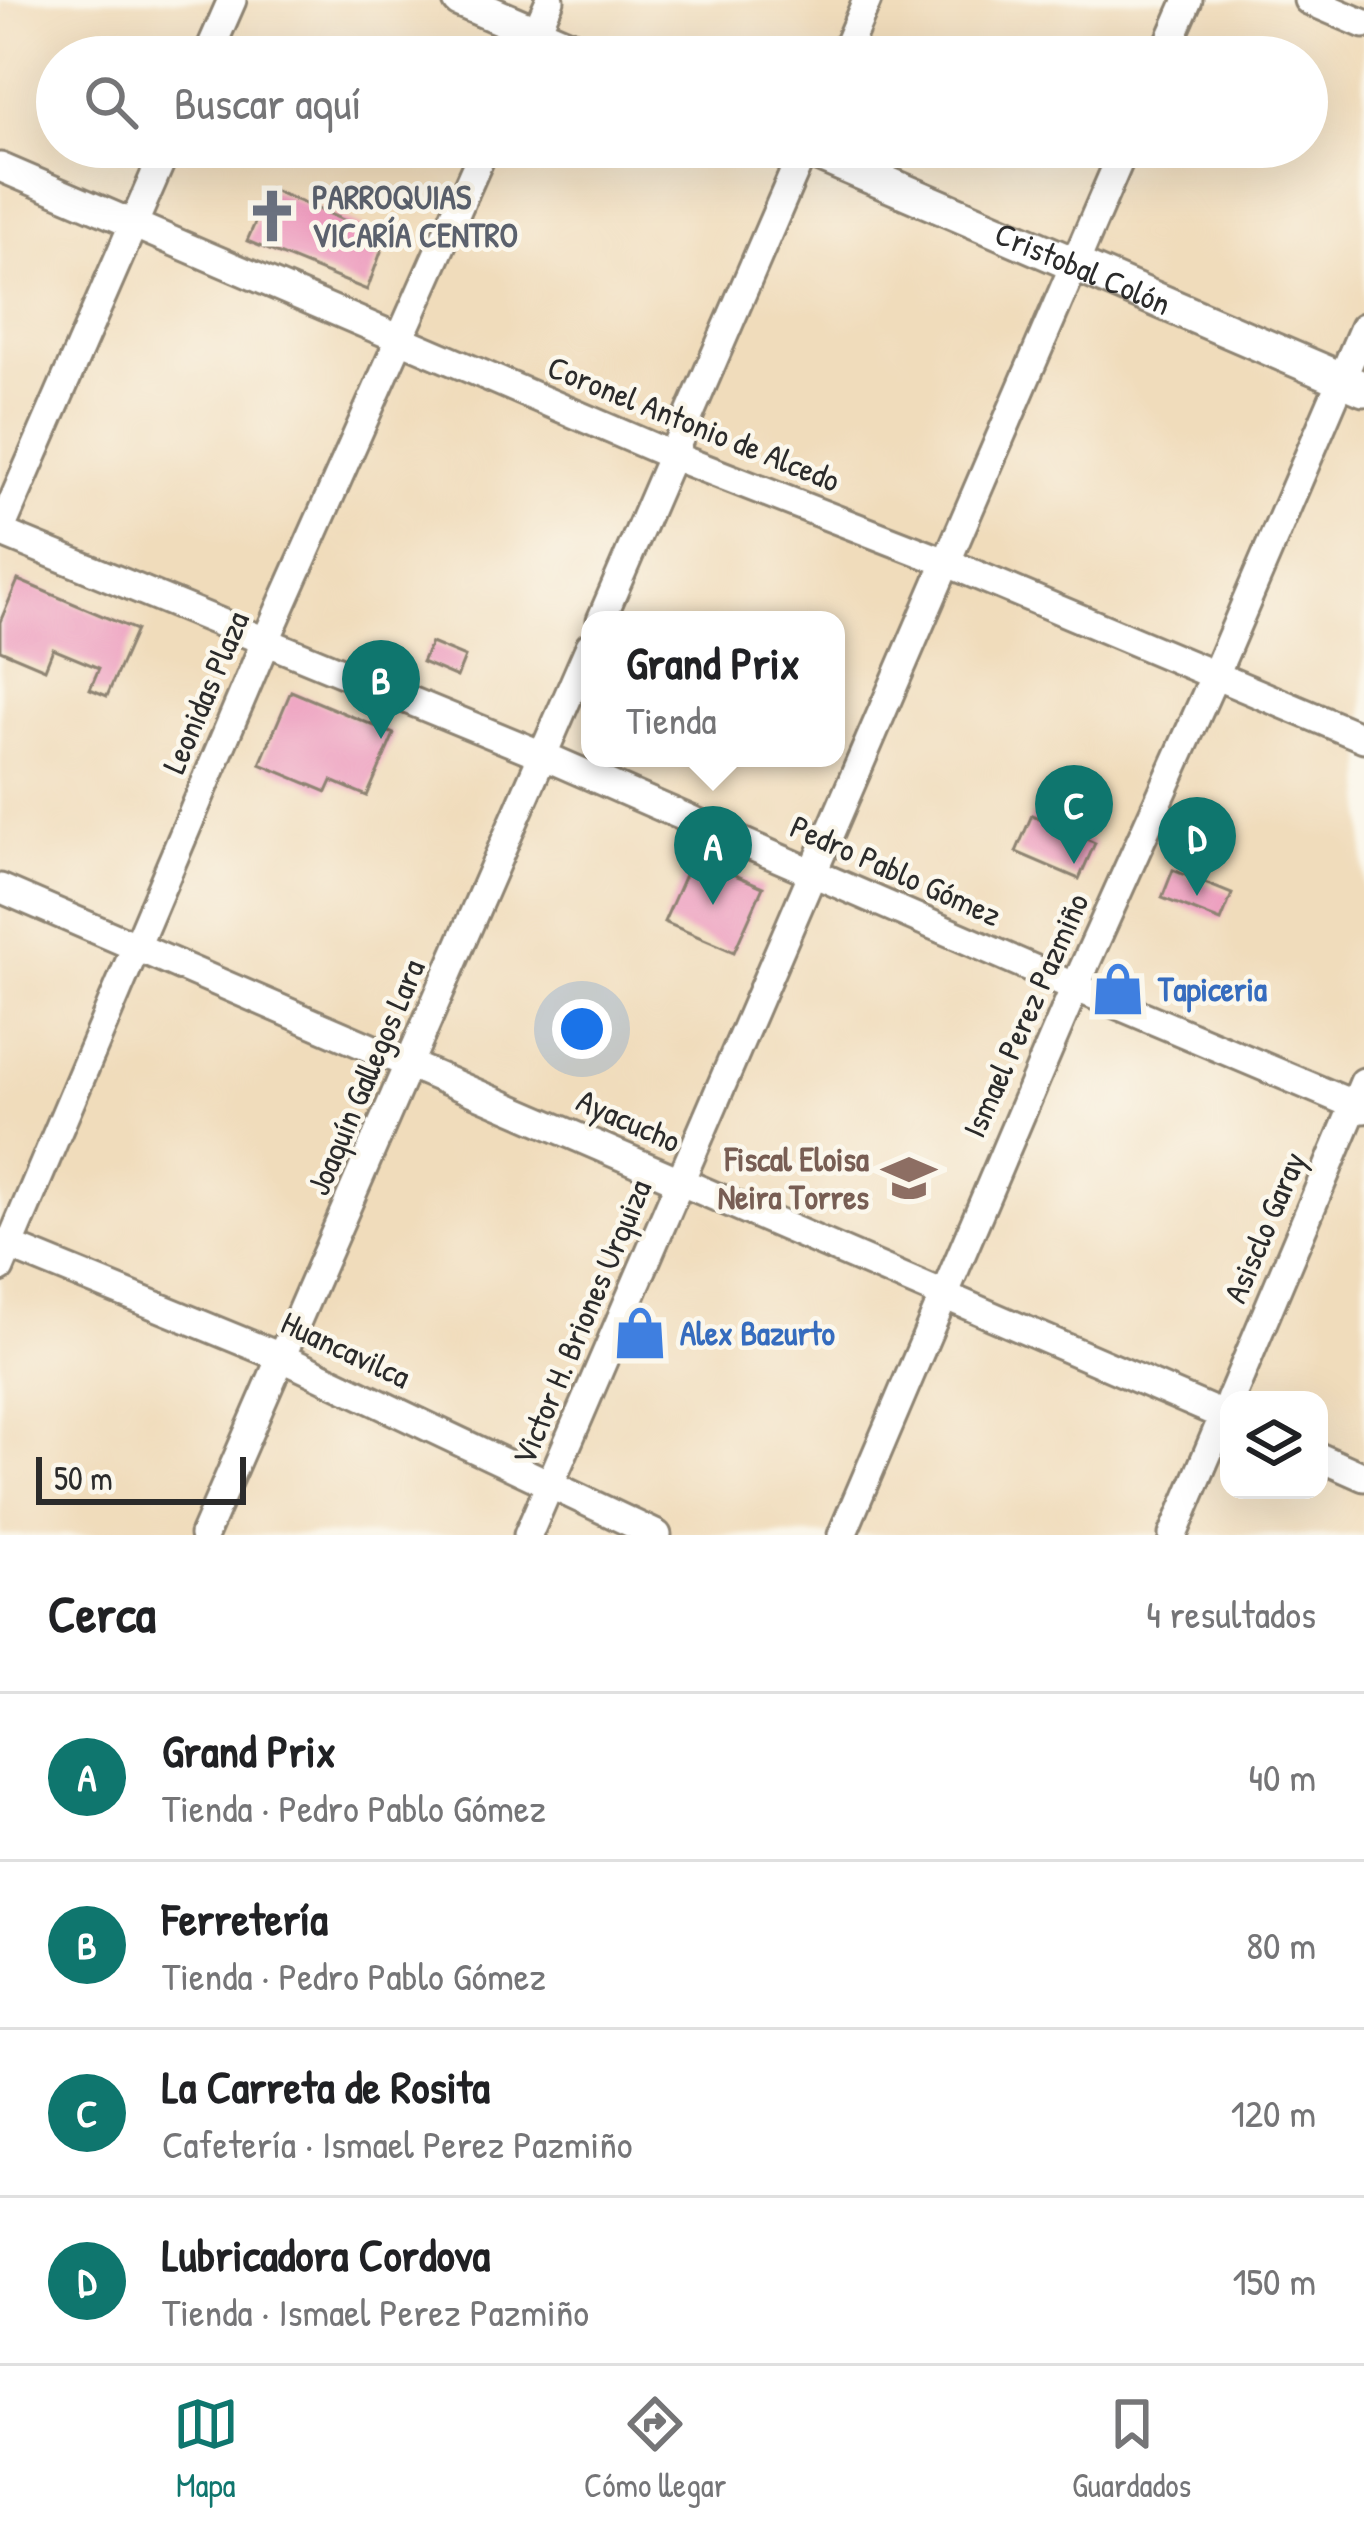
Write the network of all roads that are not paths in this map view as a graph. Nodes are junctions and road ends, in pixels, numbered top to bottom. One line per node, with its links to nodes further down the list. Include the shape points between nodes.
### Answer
1 (232, 0): 8 (street)
2 (460, 0): 9 (street)
3 (550, 0): 10 (street)
4 (867, 0): 11 (street)
5 (1188, 0): 12 (street)
6 (1308, 0): 7 (street)
7 (1364, 24)
8 (216, 36)
9 (516, 36)
10 (534, 36)
11 (852, 36)
12 (1172, 36)
13 (0, 167): 19 (street, Coronel Antonio de Alcedo)
14 (158, 168): 19 (street)
15 (476, 168): 22 (street, Leonidas Plaza)
16 (795, 168): 24 (street)
17 (851, 168): 20 (street, Cristobal Colón)
18 (1116, 168): 20 (street, Victor H. Briones Urquiza)
19 (133, 224): 22 (street, Coronel Antonio de Alcedo); 25 (street)
20 (1075, 263): 23 (street, Cristobal Colón); 26 (street, Victor H. Briones Urquiza)
21 (1364, 327): 23 (street, Ismael Perez Pazmiño)
22 (401, 341): 24 (street, Coronel Antonio de Alcedo); 28 (street, Leonidas Plaza)
23 (1353, 384): 30 (street, Ismael Perez Pazmiño)
24 (673, 456): 26 (street, Coronel Antonio de Alcedo); 27 (street)
25 (0, 531): 28 (street, Pedro Pablo Gómez)
26 (948, 563): 30 (street, Coronel Antonio de Alcedo); 33 (street, Victor H. Briones Urquiza)
27 (605, 611)
28 (266, 640): 32 (street, Pedro Pablo Gómez); 35 (street, Leonidas Plaza)
29 (581, 666): 32 (street, Joaquín Gallegos Lara)
30 (1215, 675): 31 (street, Coronel Antonio de Alcedo); 36 (street, Ismael Perez Pazmiño)
31 (1364, 738)
32 (542, 755): 33 (street, Pedro Pablo Gómez); 37 (street, Joaquín Gallegos Lara)
33 (812, 872): 36 (street, Pedro Pablo Gómez); 39 (street, Victor H. Briones Urquiza)
34 (0, 888): 35 (street, Ayacucho)
35 (136, 947): 37 (street, Ayacucho); 40 (street, Leonidas Plaza)
36 (1075, 987): 38 (street, Pedro Pablo Gómez); 41 (street, Ismael Perez Pazmiño)
37 (411, 1063): 39 (street, Ayacucho); 42 (street, Joaquín Gallegos Lara)
38 (1361, 1098): 43 (street, Asisclo Garay)
39 (681, 1183): 41 (street, Ayacucho); 48 (street, Victor H. Briones Urquiza)
40 (3, 1252): 42 (street, Huancavilca)
41 (943, 1295): 44 (street, Ayacucho); 52 (street, Ismael Perez Pazmiño)
42 (283, 1358): 48 (street, Huancavilca); 49 (street, Joaquín Gallegos Lara)
43 (1236, 1391)
44 (1220, 1406)
45 (1220, 1427): 53 (street, Asisclo Garay)
46 (1328, 1461): 47 (street)
47 (1364, 1477)
48 (550, 1484): 50 (street, Victor H. Briones Urquiza); 51 (street, Huancavilca)
49 (204, 1535)
50 (528, 1535)
51 (657, 1535)
52 (842, 1535)
53 (1173, 1535)

